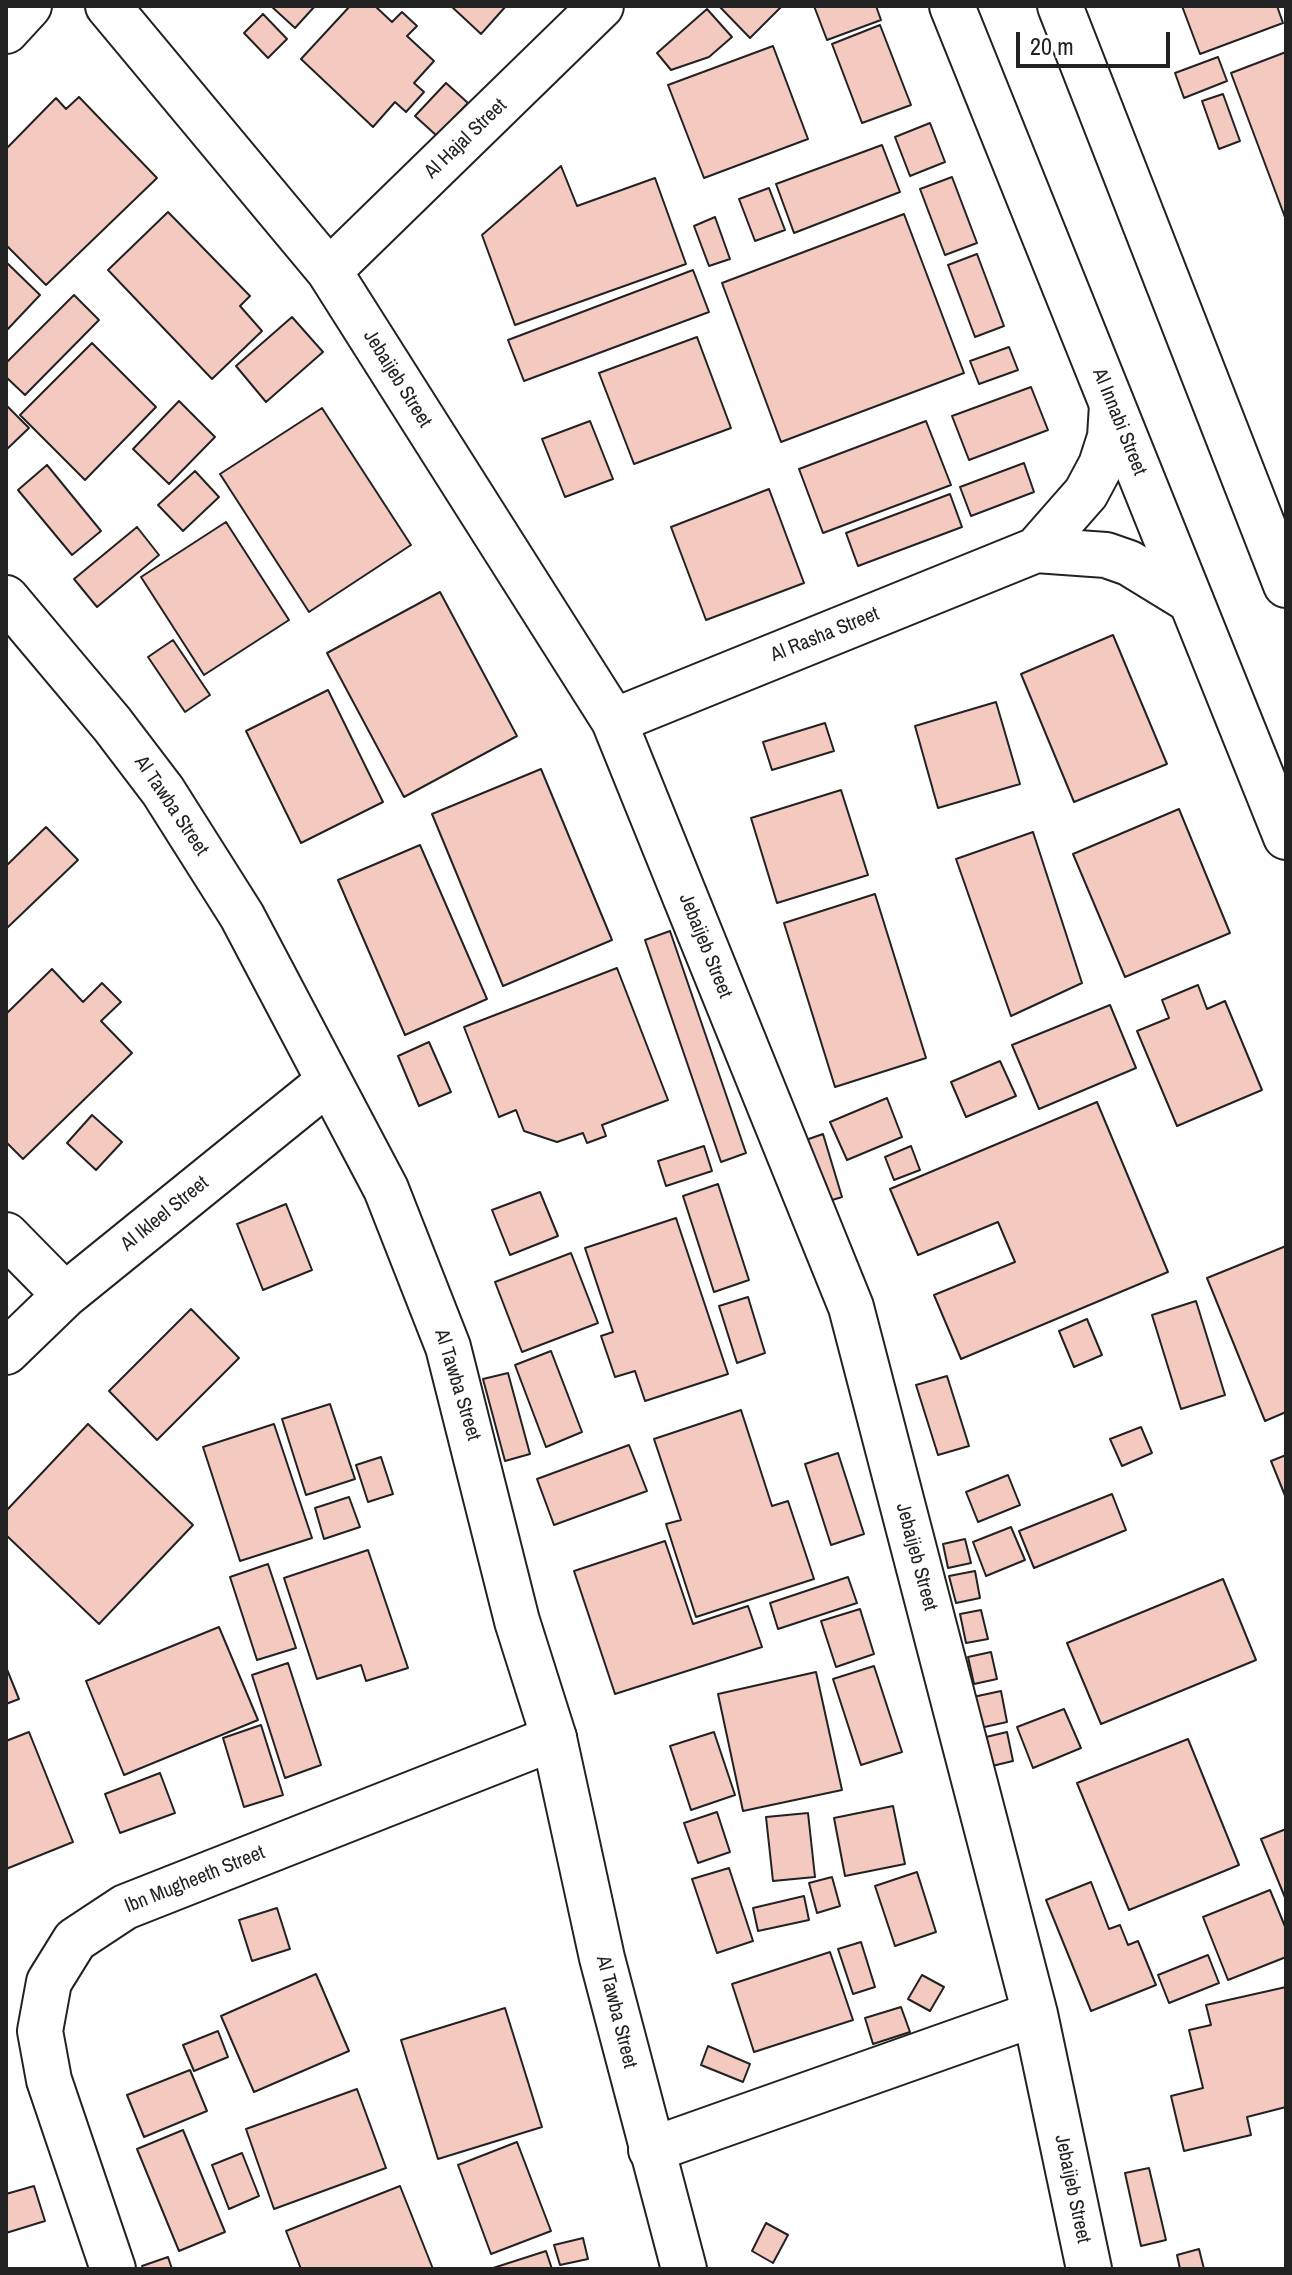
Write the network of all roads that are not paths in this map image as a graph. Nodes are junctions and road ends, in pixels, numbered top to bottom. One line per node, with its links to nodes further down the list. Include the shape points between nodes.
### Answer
1 (29, 6): 6 (street)
2 (108, 6): 7 (street, Jebaijeb Street)
3 (601, 6): 7 (street, Al Hajal Street)
4 (952, 6): 8 (street, Al Innabi Street)
5 (1060, 6): 10 (street)
6 (6, 31)
7 (329, 271): 13 (street, Jebaijeb Street)
8 (1112, 405): 9 (street, Al Rasha Street, via 1101,465 1086,493); 12 (street, Al Innabi Street)
9 (1036, 550): 12 (street, Al Rasha Street, via 1106,555); 13 (street, Al Rasha Street)
10 (1286, 585)
11 (6, 598): 15 (street, Al Tawba Street, via 163,791 242,916)
12 (1191, 601): 14 (street, Al Innabi Street)
13 (614, 721): 20 (street, Jebaijeb Street, via 851,1307)
14 (1286, 837)
15 (328, 1082): 17 (street, Al Ikleel Street); 19 (street, Al Tawba Street, via 386,1189 448,1347 517,1621)
16 (6, 1235): 17 (street)
17 (65, 1295): 18 (street, Al Ikleel Street)
18 (6, 1352)
19 (554, 1738): 21 (street, Al Tawba Street); 22 (street, Ibn Mugheeth Street, via 125,1907 75,1940 49,1982 40,2031 49,2080)
20 (1035, 2014): 21 (street); 24 (street, Jebaijeb Street)
21 (651, 2150): 23 (street, Al Tawba Street)
22 (113, 2269)
23 (684, 2269)
24 (1089, 2269)

